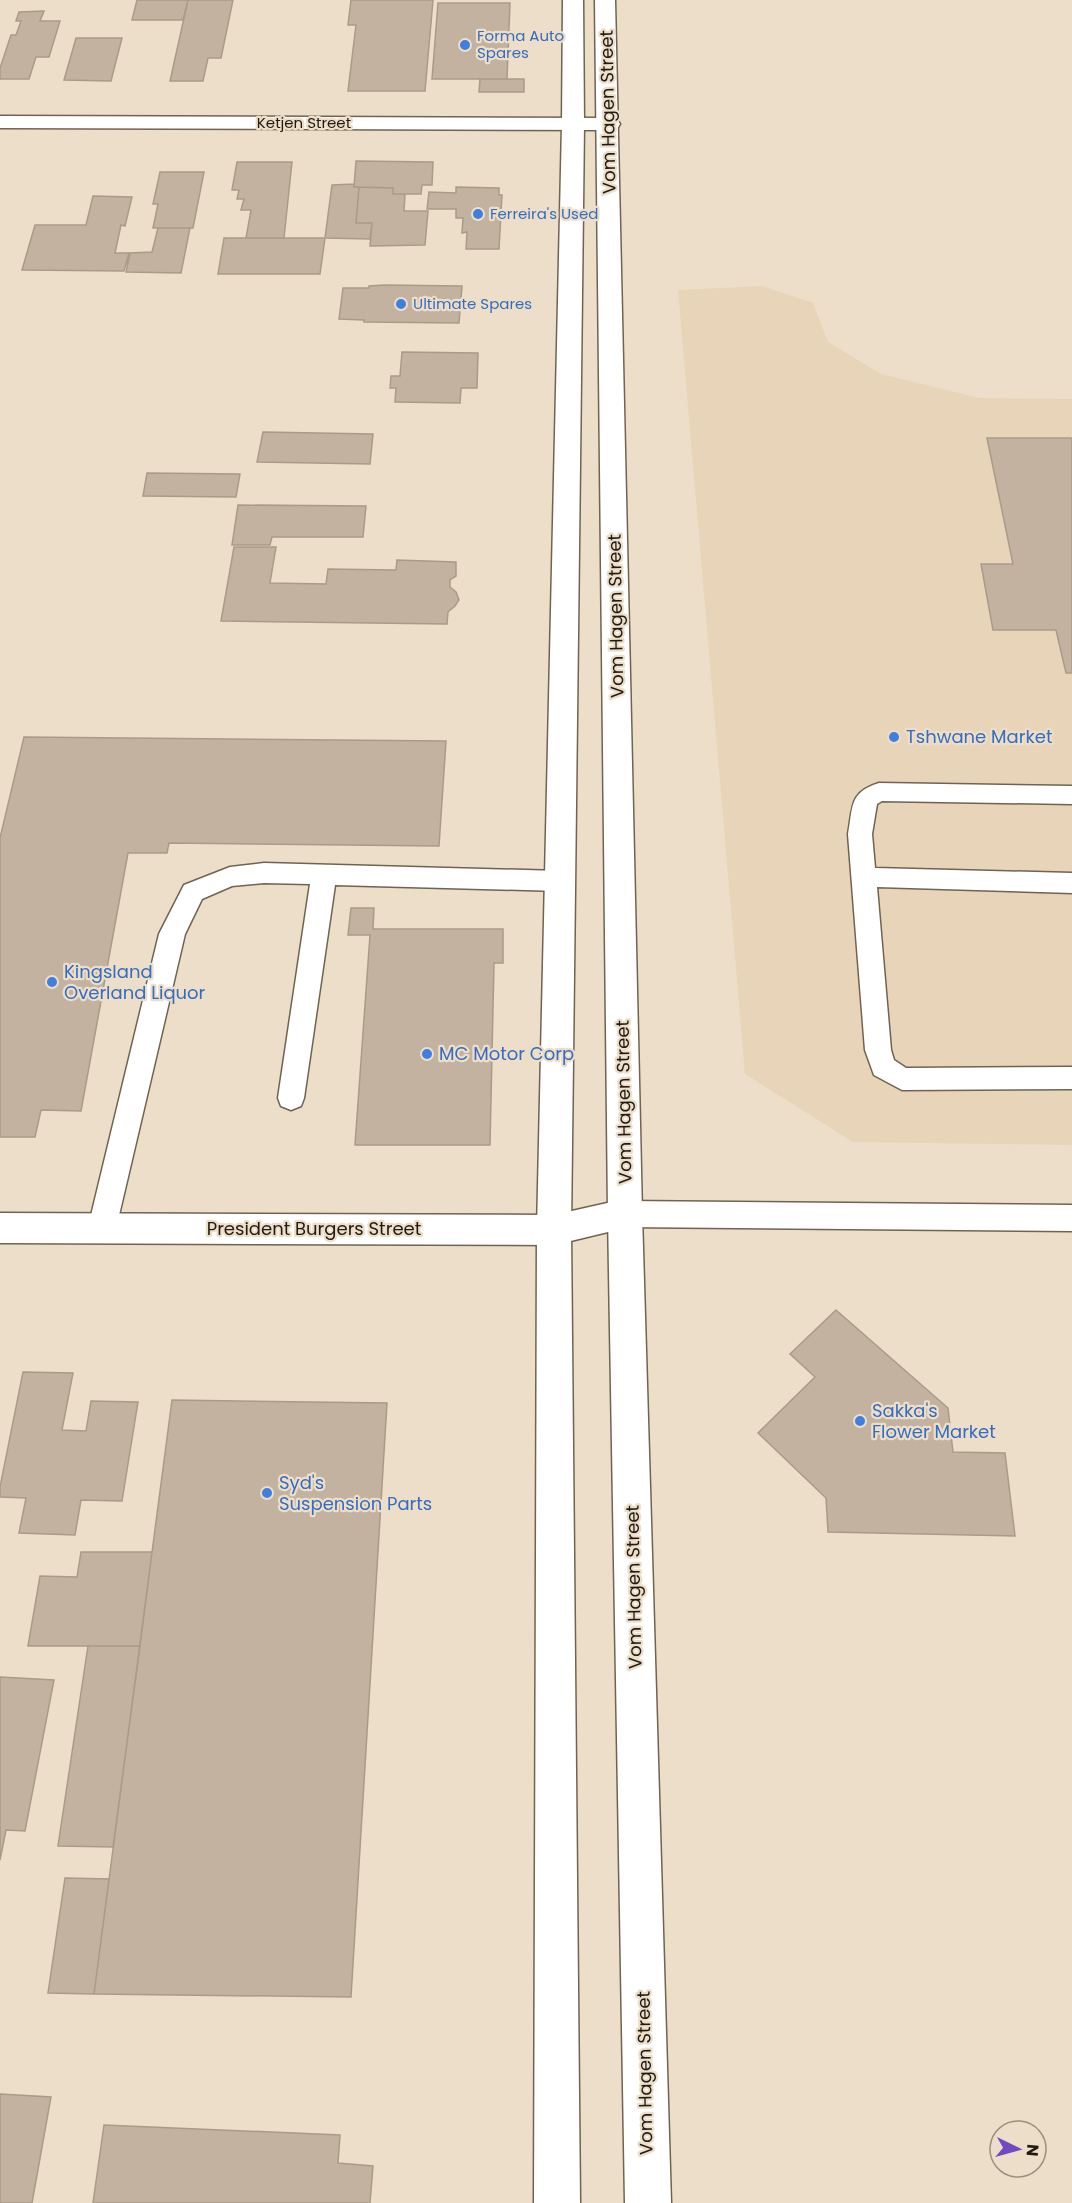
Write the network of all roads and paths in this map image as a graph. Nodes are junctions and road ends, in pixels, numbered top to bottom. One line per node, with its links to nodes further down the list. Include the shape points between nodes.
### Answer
1 (573, 0): 4 (main road, Vom Hagen Street)
2 (605, 0): 5 (main road, Vom Hagen Street)
3 (0, 123): 4 (main road, Ketjen Street)
4 (573, 124): 5 (main road, Ketjen Street); 9 (main road, Vom Hagen Street)
5 (609, 124): 13 (main road, Vom Hagen Street)
6 (1072, 795): 8 (lane, via 879,792 866,799 860,834)
7 (324, 874): 9 (lane); 12 (lane); 16 (lane, via 230,877 193,892 172,934)
8 (864, 877): 10 (lane); 11 (lane, via 878,1050 883,1067 902,1079)
9 (560, 881): 17 (main road, Vom Hagen Street)
10 (1072, 883)
11 (1072, 1078)
12 (291, 1098)
13 (626, 1214): 14 (lane); 17 (main road, President Burgers Street); 19 (main road, Vom Hagen Street)
14 (1072, 1218)
15 (0, 1228): 16 (main road, President Burgers Street)
16 (102, 1228): 17 (main road, President Burgers Street)
17 (554, 1230): 18 (main road, Vom Hagen Street)
18 (557, 2203)
19 (648, 2203)

